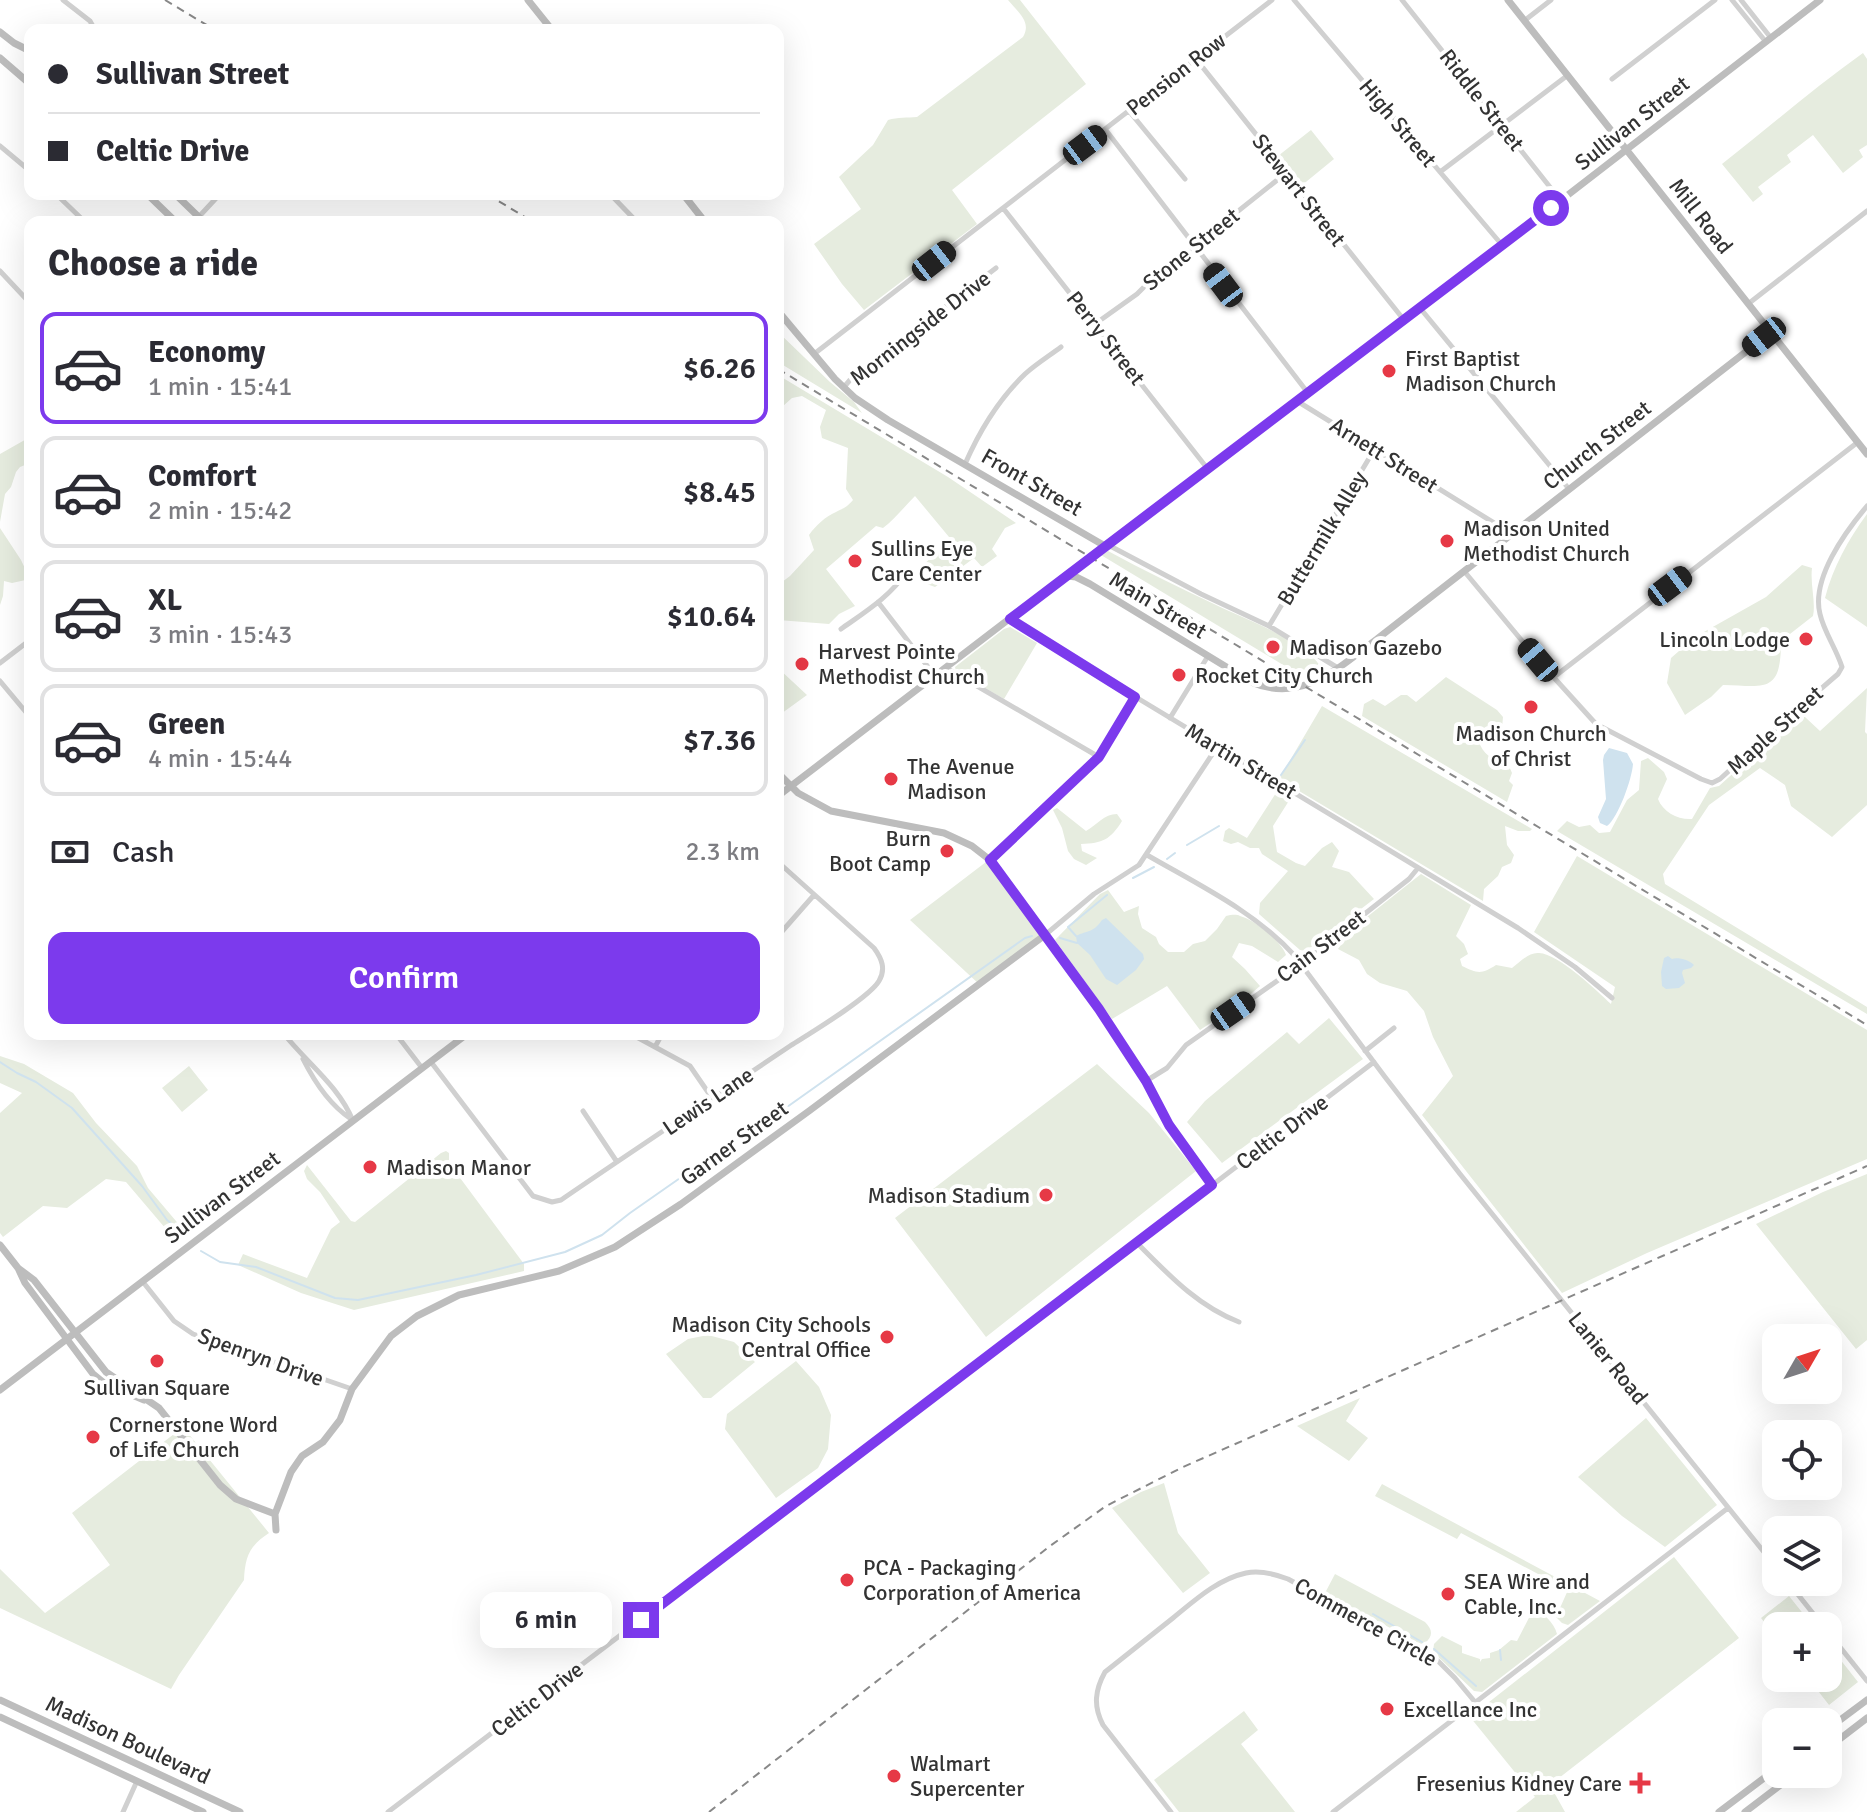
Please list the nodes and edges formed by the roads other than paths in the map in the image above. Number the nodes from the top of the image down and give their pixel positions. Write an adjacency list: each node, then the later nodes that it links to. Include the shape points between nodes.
1 (63, 0): 13 (street)
2 (528, 0): 14 (street)
3 (1272, 0): 19 (street, Pension Row)
4 (1294, 0): 29 (street, High Street)
5 (1402, 0): 24 (street, Riddle Street)
6 (1508, 0): 12 (street, Mill Road)
7 (1551, 0): 12 (street)
8 (1715, 0): 22 (street)
9 (1732, 0): 16 (street)
10 (1741, 0): 16 (street)
11 (1820, 0): 16 (street, Sullivan Street)
12 (1524, 21): 20 (street, Mill Road)
13 (92, 24)
14 (547, 24)
15 (0, 32): 17 (street)
16 (1768, 40): 27 (street, Sullivan Street)
17 (24, 48)
18 (0, 58): 21 (street)
19 (1196, 59): 23 (street, Pension Row); 30 (street, Stewart Street)
20 (1568, 75): 24 (street); 27 (street, Mill Road)
21 (24, 79)
22 (1612, 79)
23 (1129, 111): 25 (street, Pension Row); 31 (street)
24 (1501, 126): 29 (street); 38 (street, Riddle Street)
25 (1105, 129): 39 (street, Pension Row); 48 (street)
26 (0, 146): 28 (street)
27 (1626, 150): 38 (street, Sullivan Street); 52 (street, Mill Road)
28 (24, 166)
29 (1440, 172): 47 (street, High Street)
30 (1286, 173): 48 (street, Stone Street); 55 (street, Stewart Street)
31 (1185, 179)
32 (62, 200): 41 (street)
33 (153, 200): 42 (street)
34 (181, 200): 43 (street)
35 (215, 200): 44 (street)
36 (616, 200): 45 (street)
37 (688, 200): 46 (street)
38 (1561, 201): 47 (street, Sullivan Street)
39 (1003, 208): 56 (street, Perry Street); 59 (street, Pension Row)
40 (1867, 211): 52 (street)
41 (79, 216)
42 (170, 216)
43 (195, 216)
44 (202, 216)
45 (631, 216)
46 (700, 216)
47 (1502, 245): 53 (street, Sullivan Street)
48 (1194, 246): 56 (street, Stone Street); 61 (street)
49 (996, 268): 60 (street, Morningside Drive)
50 (0, 271): 51 (street)
51 (24, 297)
52 (1747, 304): 57 (street, Mill Road)
53 (1420, 308): 55 (street, Sullivan Street); 68 (street)
54 (784, 318): 59 (street, Front Street)
55 (1404, 320): 61 (street, Sullivan Street)
56 (1095, 324): 67 (street, Perry Street)
57 (1770, 333): 63 (street, Mill Road); 68 (street, Church Street)
58 (1061, 347): 66 (street, via 1016,384)
59 (814, 354): 60 (street, Front Street)
60 (844, 387): 66 (street, Front Street, via 888,420)
61 (1308, 393): 62 (street, Sullivan Street)
62 (1297, 401): 64 (street, Arnett Street); 67 (street, Sullivan Street)
63 (1858, 442): 65 (street, Mill Road); 87 (street)
64 (1374, 450): 70 (street, Arnett Street); 79 (street, Buttermilk Alley)
65 (1867, 454)
66 (965, 464): 71 (street, Front Street)
67 (1207, 469): 71 (street, Sullivan Street)
68 (1570, 490): 70 (street, Church Street)
69 (1867, 506): 87 (street, Maple Street, via 1830,562 1817,600 1842,667 1717,782 1701,779 1596,724)
70 (1512, 534): 74 (street, Church Street)
71 (1105, 546): 72 (street, Sullivan Street); 79 (street, Front Street)
72 (1084, 562): 75 (street, Sullivan Street); 76 (street, via 1083,574)
73 (907, 571): 77 (street)
74 (1464, 571): 85 (street, Church Street); 87 (street, Maple Street)
75 (1066, 576): 76 (street, Main Street); 78 (street, Sullivan Street)
76 (1090, 584): 82 (street, Main Street)
77 (878, 602): 80 (street); 86 (street)
78 (1010, 619): 84 (street, Sullivan Street); 89 (street, Martin Street)
79 (1269, 626): 85 (street, Front Street)
80 (841, 629)
81 (24, 645): 83 (street)
82 (1208, 656): 85 (street, Main Street, via 1251,682 1280,690 1304,686); 91 (street)
83 (0, 663)
84 (945, 668): 86 (street, Sullivan Street); 93 (street)
85 (1338, 668)
86 (935, 676): 95 (street, Sullivan Street)
87 (1554, 677)
88 (0, 681): 90 (street)
89 (1135, 697): 91 (street, Martin Street); 93 (street)
90 (24, 710)
91 (1170, 718): 92 (street, Martin Street)
92 (1217, 747): 97 (street, Garner Street); 100 (street, Martin Street)
93 (1099, 757): 98 (street)
94 (784, 779): 95 (street)
95 (791, 786): 96 (street, Sullivan Street); 98 (street, via 831,811 944,833)
96 (784, 791)
97 (1147, 855): 103 (street, Garner Street); 104 (street, Lanier Road, via 1256,920)
98 (990, 860): 103 (street)
99 (784, 868): 101 (street, Lewis Lane)
100 (1418, 868): 104 (street, Cain Street); 105 (street, Martin Street, via 1575,967)
101 (814, 895): 102 (street); 118 (street, Lewis Lane, via 874,948 882,960 881,979 861,998)
102 (784, 929)
103 (1045, 935): 117 (street); 128 (street, Garner Street, via 681,1204 615,1247 559,1271 459,1295 417,1316 391,1336)
104 (1301, 964): 113 (street, Lanier Road); 117 (street, Cain Street, via 1186,1045 1167,1068)
105 (1612, 998)
106 (1394, 1028): 113 (street)
107 (289, 1040): 120 (street, via 312,1076)
108 (401, 1040): 116 (street)
109 (459, 1040): 114 (street, Sullivan Street)
110 (642, 1040): 112 (street)
111 (659, 1040): 112 (street)
112 (655, 1047): 118 (street, via 690,1066)
113 (1365, 1051): 115 (street, Lanier Road)
114 (431, 1062): 116 (street, Sullivan Street); 121 (street, Lewis Lane, via 533,1196 561,1200)
115 (1374, 1062): 122 (street, Celtic Drive); 130 (street, Lanier Road)
116 (422, 1068): 120 (street, Sullivan Street)
117 (1146, 1081): 122 (street, via 1169,1125)
118 (712, 1098): 121 (street, Lewis Lane)
119 (583, 1111): 121 (street)
120 (353, 1121): 125 (street, Sullivan Street)
121 (617, 1162)
122 (1212, 1185): 123 (street, Celtic Drive)
123 (1136, 1242): 126 (street, via 1208,1308); 152 (street, Celtic Drive)
124 (0, 1245): 127 (street)
125 (143, 1282): 127 (street, Sullivan Street); 128 (street, Spenryn Drive, via 174,1321 193,1334)
126 (1239, 1322)
127 (71, 1336): 129 (street, Sullivan Street); 131 (street, via 87,1367 104,1383 159,1408 236,1499)
128 (352, 1389): 131 (street, Garner Street, via 340,1420 291,1472)
129 (0, 1390)
130 (1728, 1508): 133 (street, Lanier Road); 140 (street)
131 (275, 1514): 132 (street, Garner Street)
132 (276, 1530)
133 (1762, 1550)
134 (1799, 1596): 135 (street)
135 (1812, 1612)
136 (1842, 1650): 137 (street)
137 (1867, 1681)
138 (0, 1700): 148 (street, Madison Boulevard)
139 (1867, 1700): 143 (street)
140 (1475, 1702): 153 (street, Commerce Circle, via 1425,1653 1288,1579 1260,1571 1245,1573 1207,1590 1105,1672 1098,1686 1103,1725); 154 (street)
141 (0, 1717): 146 (street, Madison Boulevard)
142 (1867, 1718): 144 (street)
143 (1842, 1719)
144 (1842, 1737)
145 (1762, 1780): 155 (street)
146 (137, 1781): 149 (street); 150 (street, Madison Boulevard)
147 (1777, 1788): 156 (street)
148 (230, 1810): 151 (street, Madison Boulevard)
149 (123, 1812)
150 (203, 1812)
151 (240, 1812)
152 (388, 1812)
153 (1171, 1812)
154 (1333, 1812)
155 (1719, 1812)
156 (1745, 1812)

